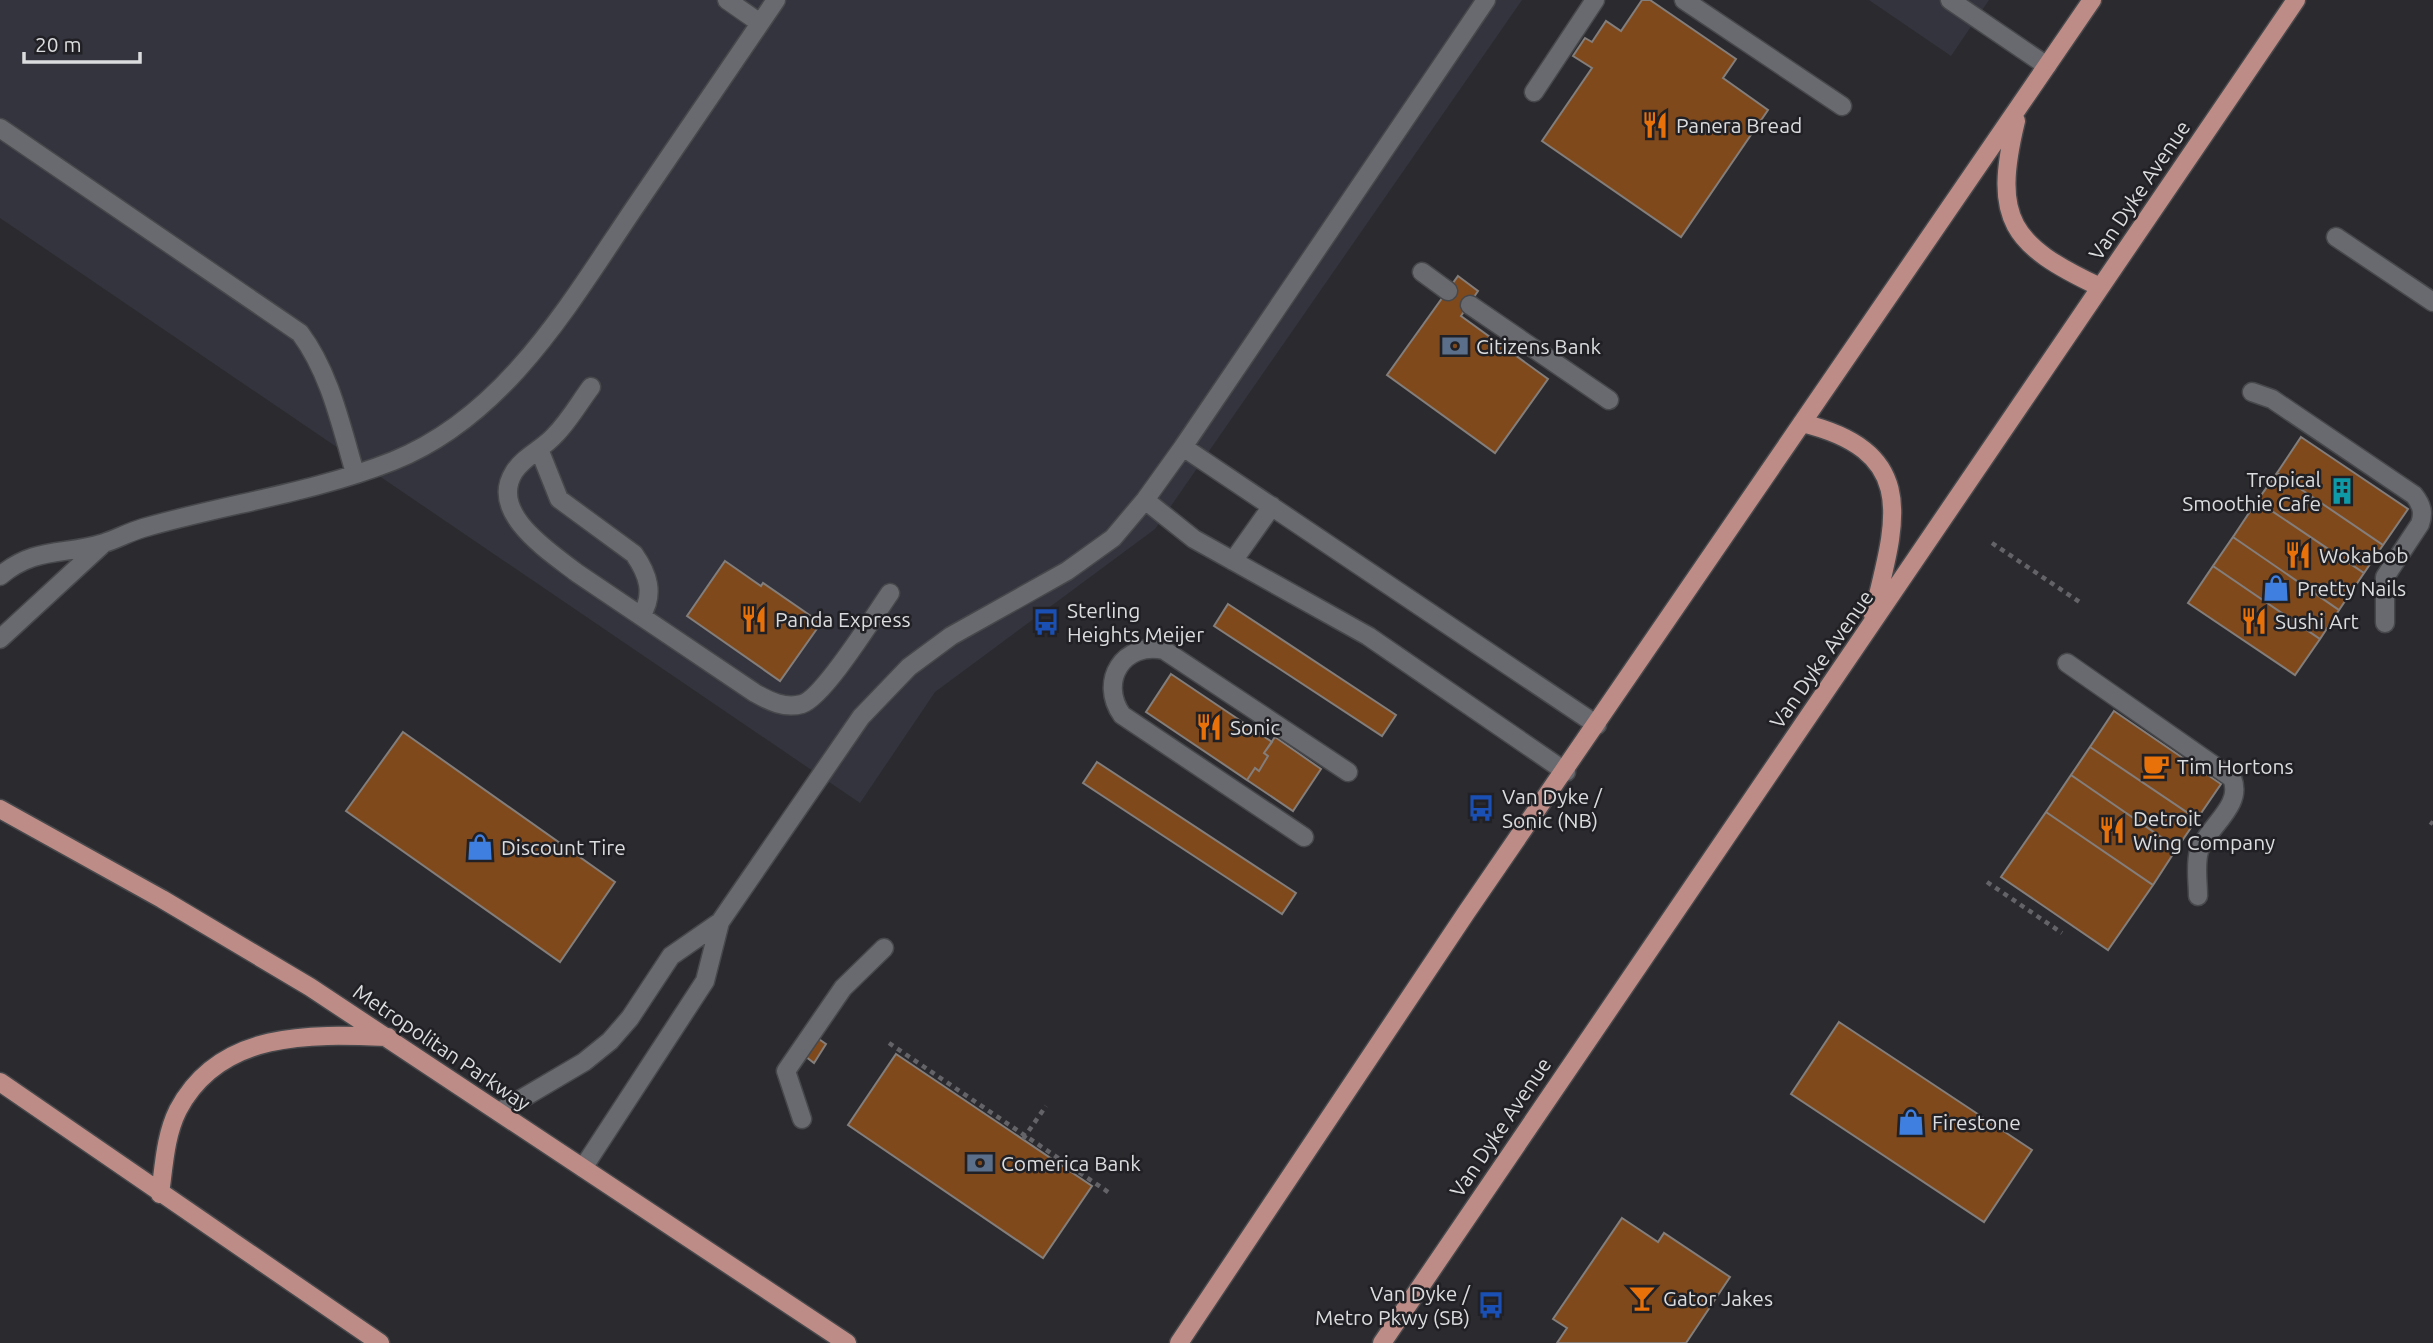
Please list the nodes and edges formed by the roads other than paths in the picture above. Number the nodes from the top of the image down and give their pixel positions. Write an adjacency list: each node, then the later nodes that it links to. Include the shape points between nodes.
1 (727, 0): 9 (lane)
2 (776, 0): 9 (lane)
3 (1486, 0): 25 (lane)
4 (1595, 0): 11 (lane)
5 (1684, 0): 12 (lane)
6 (1950, 0): 10 (lane)
7 (2092, 0): 10 (main road)
8 (2296, 0): 17 (main road, Van Dyke Avenue)
9 (760, 23): 27 (lane, via 536,349 456,427 411,453)
10 (2047, 66): 13 (main road)
11 (1534, 92)
12 (1842, 106)
13 (2018, 111): 17 (main road, via 2007,154 2005,193 2013,226 2029,246); 24 (main road)
14 (0, 128): 27 (lane, via 300,333 328,387)
15 (2336, 237): 19 (lane)
16 (1422, 272): 18 (lane)
17 (2100, 287): 36 (main road, Van Dyke Avenue)
18 (1448, 291)
19 (2433, 302)
20 (1470, 305): 23 (lane)
21 (591, 387): 26 (lane, via 565,424)
22 (2252, 392): 35 (lane, via 2272,399 2419,502 2420,524 2385,577)
23 (1609, 400)
24 (1802, 423): 36 (main road, via 1859,443 1875,458 1886,478 1892,504 1891,542); 39 (main road)
25 (1183, 447): 28 (lane); 29 (lane)
26 (539, 449): 34 (lane, via 559,499 634,554 642,566 649,592); 34 (lane, via 515,471 508,485 511,509 552,554)
27 (355, 473): 30 (lane, via 280,497 141,528)
28 (1145, 500): 31 (lane, via 1194,539); 45 (lane, via 1112,538 1068,572 951,636 884,691 841,743)
29 (1272, 506): 31 (lane); 39 (lane)
30 (103, 544): 32 (lane, via 34,554); 37 (lane)
31 (1233, 561): 41 (lane, via 1368,636)
32 (0, 576)
33 (890, 593): 34 (lane, via 823,687 806,703 788,706 755,693)
34 (641, 615)
35 (2385, 623)
36 (1869, 629): 56 (main road, Van Dyke Avenue)
37 (0, 639)
38 (2067, 663): 44 (lane, via 2232,778 2233,800 2198,853)
39 (1597, 725): 41 (main road)
40 (1348, 772): 43 (lane, via 1164,650 1149,646 1131,654 1117,669 1111,685 1113,702 1122,715)
41 (1566, 772): 55 (main road)
42 (0, 808): 47 (main road, Metropolitan Parkway, via 228,937)
43 (1304, 837)
44 (2198, 896)
45 (720, 922): 49 (lane, via 671,956 610,1041 584,1062); 51 (lane, via 705,981)
46 (884, 948): 50 (lane, via 843,988 786,1071)
47 (388, 1037): 49 (main road, Metropolitan Parkway); 52 (main road, via 316,1034 265,1043 224,1059 195,1082 177,1112 167,1142)
48 (0, 1082): 52 (main road)
49 (499, 1112): 51 (main road, Metropolitan Parkway)
50 (802, 1119)
51 (583, 1168): 54 (main road, Metropolitan Parkway)
52 (160, 1194): 53 (main road)
53 (380, 1343)
54 (847, 1343)
55 (1179, 1343)
56 (1382, 1343)

